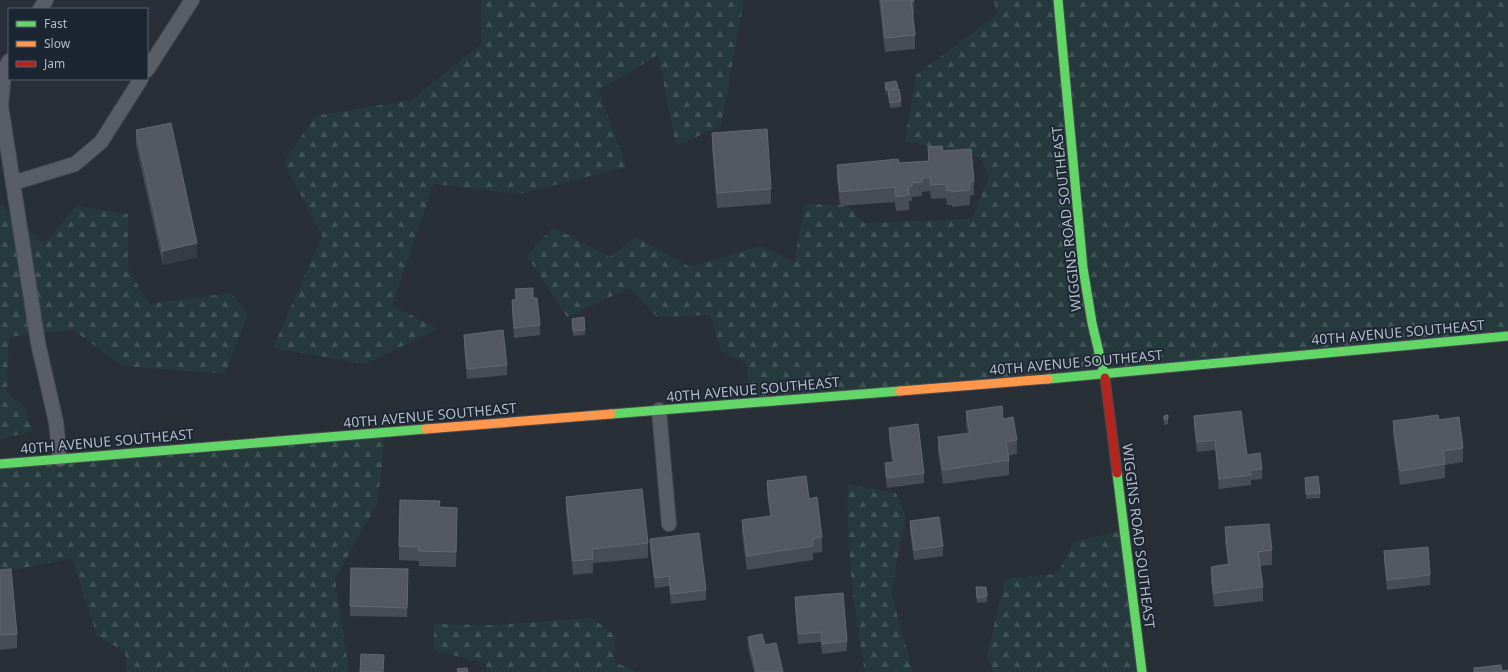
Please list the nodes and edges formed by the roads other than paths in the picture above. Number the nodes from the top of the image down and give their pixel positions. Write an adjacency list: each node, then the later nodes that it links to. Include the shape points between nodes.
1 (192, 0): 4 (lane)
2 (1058, 0): 8 (street, WIGGINS ROAD SOUTHEAST, via 1083,268)
3 (8, 63): 6 (lane, via 4,71 1,106)
4 (148, 68)
5 (140, 80): 6 (lane, via 101,142 75,164)
6 (13, 183): 10 (lane, via 38,343 56,422)
7 (1508, 336): 8 (street, 40TH AVENUE SOUTHEAST)
8 (1104, 374): 9 (street, 40TH AVENUE SOUTHEAST); 13 (street, WIGGINS ROAD SOUTHEAST)
9 (659, 410): 10 (street, 40TH AVENUE SOUTHEAST); 12 (lane)
10 (60, 459): 11 (street, 40TH AVENUE SOUTHEAST)
11 (0, 464)
12 (669, 524)
13 (1142, 672)

